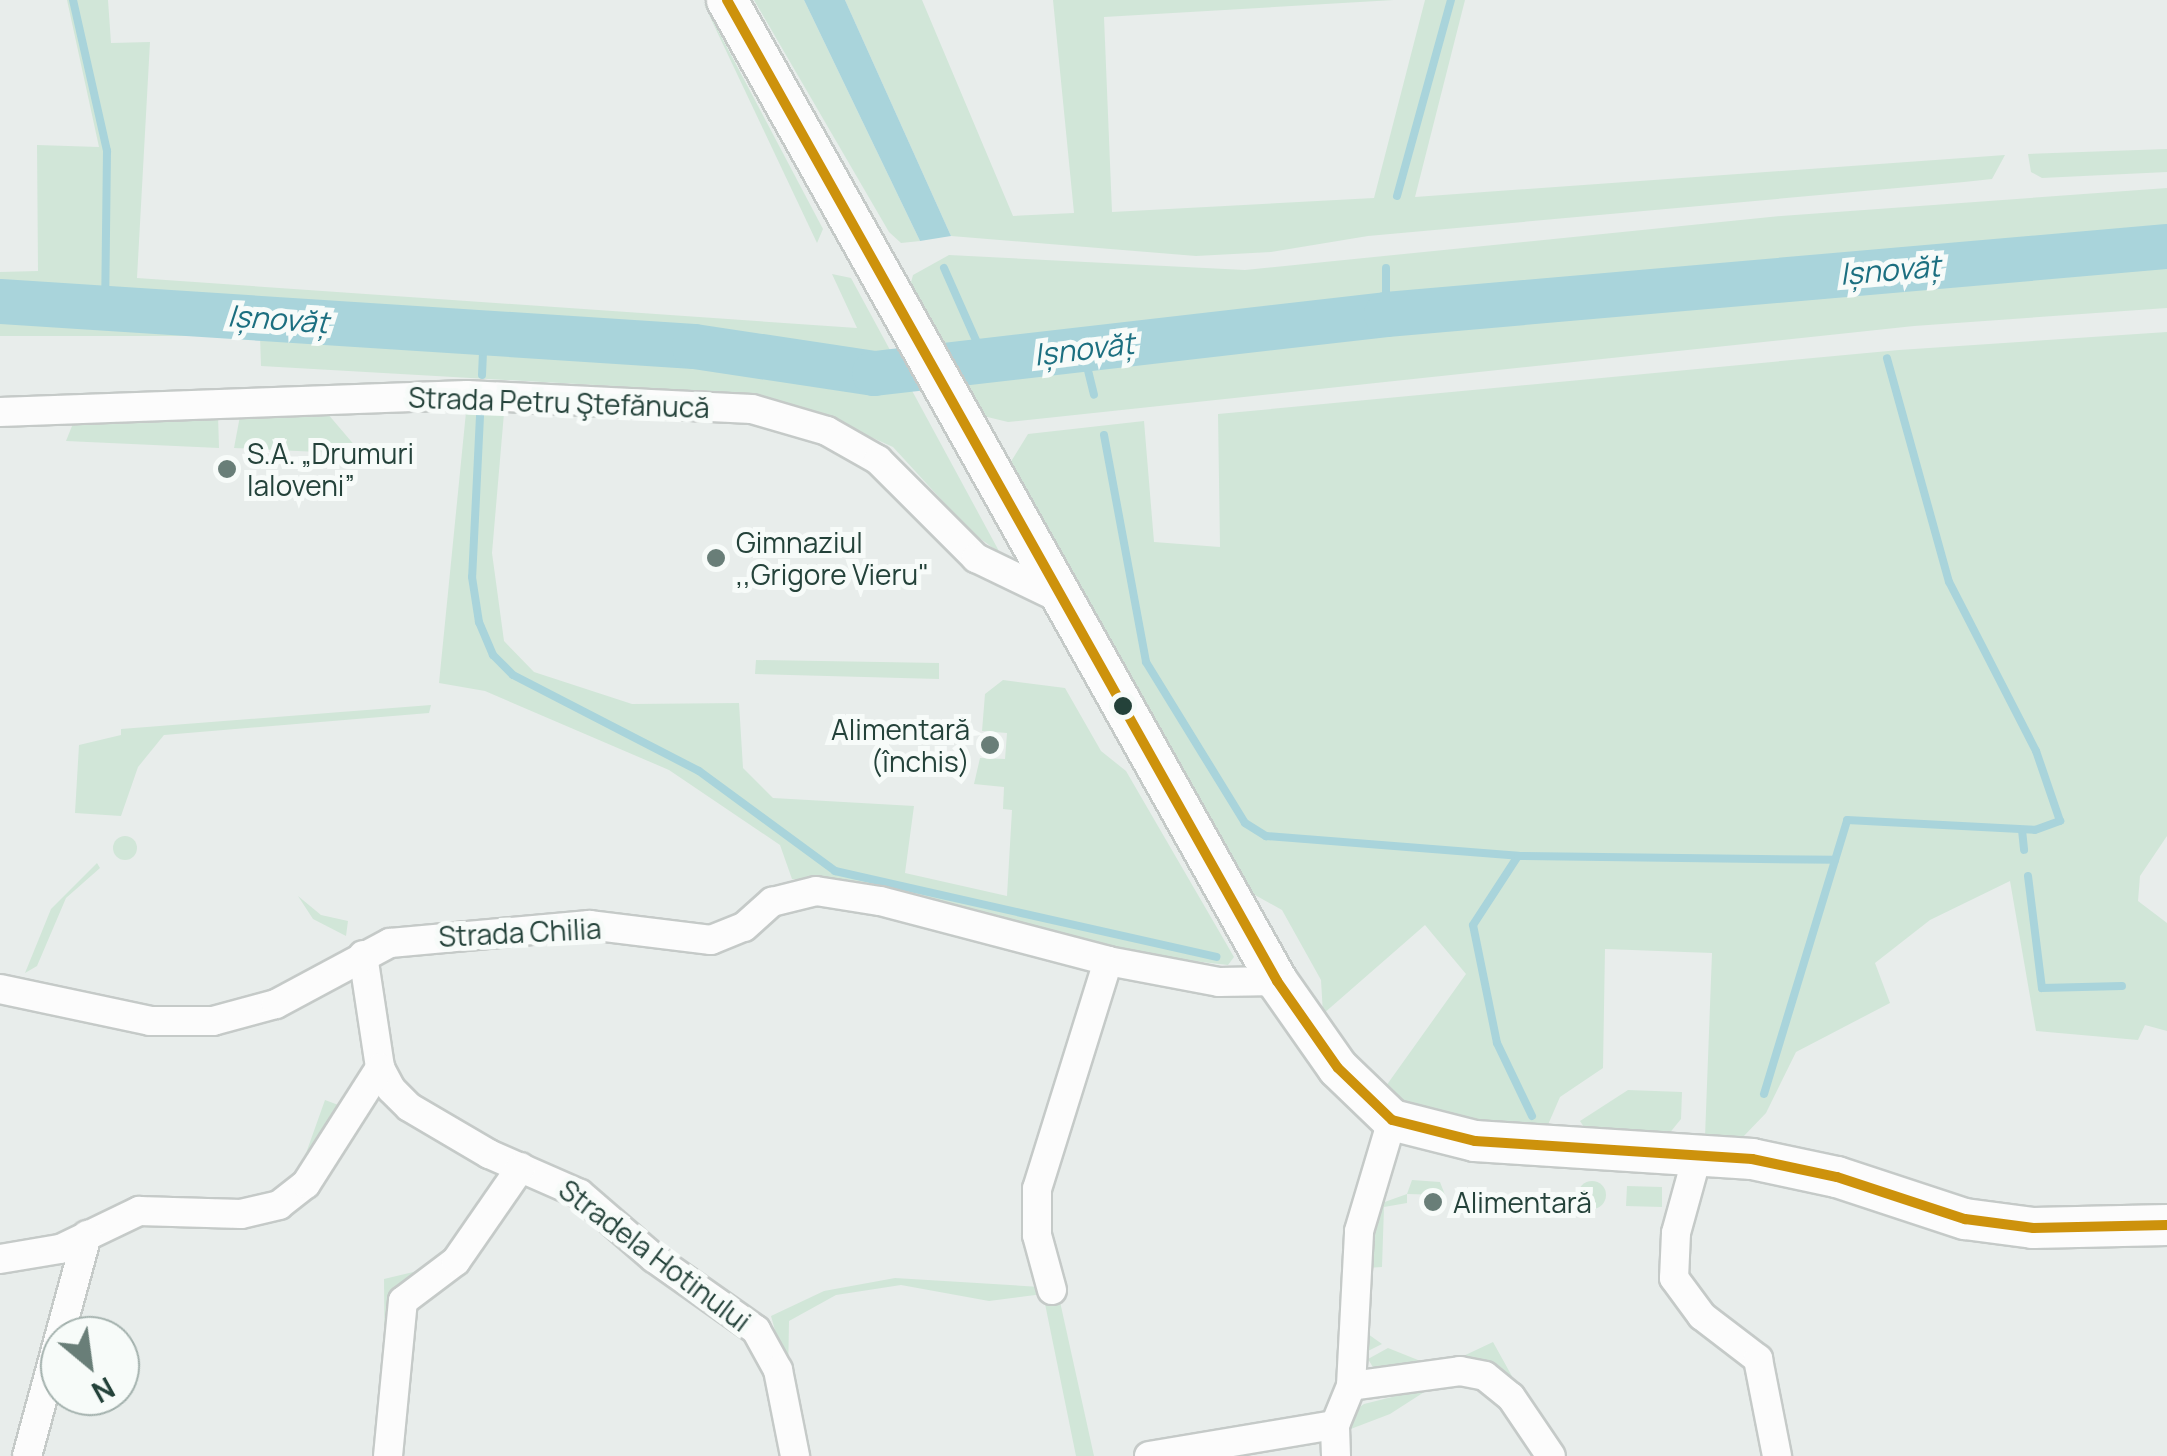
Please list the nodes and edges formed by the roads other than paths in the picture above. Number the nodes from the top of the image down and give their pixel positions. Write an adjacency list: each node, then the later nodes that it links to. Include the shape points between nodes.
1 (727, 0): 3 (main road)
2 (0, 412): 3 (street, Strada Petru Ştefănucă, via 467,395 752,409 827,431 878,460 976,558)
3 (1057, 597): 6 (main road)
4 (362, 955): 5 (street, Strada Chilia, via 424,936 571,926 711,940 744,927 772,902 816,891); 7 (street, Strada Chilia, via 276,1004 213,1021 150,1021); 8 (street)
5 (1108, 961): 6 (street, Strada Chilia, via 1219,982); 15 (street, via 1037,1189 1037,1235)
6 (1277, 981): 9 (main road, via 1338,1068)
7 (0, 988)
8 (380, 1068): 11 (street, Stradela Hotinului, via 409,1107); 13 (street, via 306,1184 279,1204 242,1214 139,1211)
9 (1392, 1120): 10 (main road, via 1475,1140); 16 (street, via 1354,1262)
10 (1698, 1153): 12 (main road, via 1837,1178 1966,1220 2032,1228); 24 (street, via 1676,1233 1674,1278 1702,1316 1758,1359)
11 (521, 1167): 19 (street, via 456,1261 403,1301); 20 (street, Stradela Hotinului, via 580,1194 654,1258 756,1330 778,1370)
12 (2167, 1225)
13 (87, 1235): 14 (street, via 41,1255); 18 (street)
14 (0, 1259)
15 (1052, 1290)
16 (1350, 1386): 17 (street); 23 (street, via 1460,1371 1485,1376 1511,1397)
17 (1335, 1425): 21 (street); 22 (street)
18 (27, 1456)
19 (388, 1456)
20 (794, 1456)
21 (1148, 1456)
22 (1336, 1456)
23 (1551, 1456)
24 (1777, 1456)

